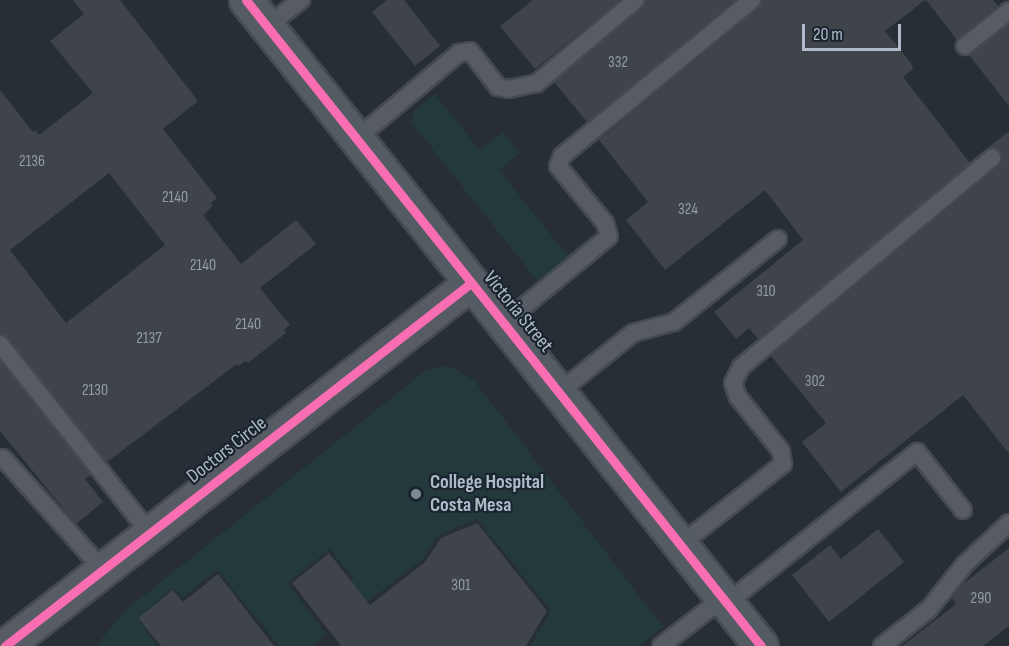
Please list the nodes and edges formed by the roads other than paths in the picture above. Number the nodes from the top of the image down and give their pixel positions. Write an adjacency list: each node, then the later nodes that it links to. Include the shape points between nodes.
1 (246, 0): 6 (main road, Victoria Street)
2 (301, 0): 6 (lane)
3 (636, 0): 8 (lane, via 537,83 509,89 498,87 470,51 459,53)
4 (752, 0): 12 (lane, via 562,156 558,166 605,223 609,236)
5 (1009, 11): 7 (lane)
6 (267, 26): 8 (main road, Victoria Street)
7 (965, 46)
8 (356, 139): 11 (main road, Victoria Street)
9 (992, 158): 19 (lane, via 741,367 733,382 738,397 781,452 783,464)
10 (778, 239): 14 (lane, via 674,322 633,333)
11 (471, 283): 12 (main road, Victoria Street); 18 (street, Doctors Circle)
12 (504, 323): 14 (main road, Victoria Street)
13 (0, 344): 18 (lane)
14 (559, 392): 19 (main road, Victoria Street)
15 (3, 458): 20 (lane)
16 (963, 510): 21 (lane, via 917,452)
17 (1009, 523): 25 (lane, via 965,564 929,609)
18 (150, 533): 20 (street, Doctors Circle)
19 (680, 545): 21 (main road, Victoria Street)
20 (103, 570): 22 (street, Doctors Circle)
21 (725, 600): 23 (lane); 24 (main road, Victoria Street)
22 (5, 646)
23 (661, 646)
24 (761, 646)
25 (882, 646)

